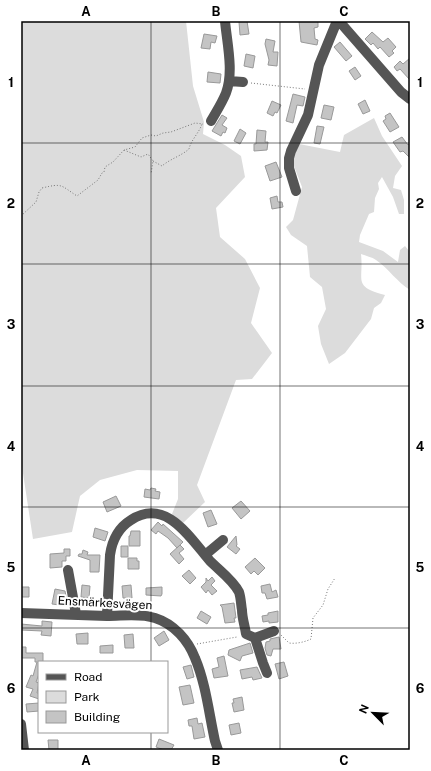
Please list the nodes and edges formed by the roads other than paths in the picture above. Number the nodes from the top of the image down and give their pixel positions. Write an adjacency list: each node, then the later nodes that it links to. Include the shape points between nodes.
1 (225, 21): 3 (street)
2 (338, 21): 5 (street); 7 (street, via 319,65 308,115 289,158 289,168)
3 (229, 81): 4 (street); 6 (street, via 226,93)
4 (243, 82)
5 (410, 99)
6 (206, 122)
7 (296, 191)
8 (223, 540): 9 (street)
9 (205, 555): 13 (street, via 181,528 164,516 147,512 132,519 117,534 112,546); 15 (street, via 238,592)
10 (68, 570): 12 (street)
11 (21, 613): 12 (street, Ensmärkesvägen)
12 (76, 614): 13 (street, Ensmärkesvägen)
13 (107, 616): 19 (street, Ensmärkesvägen, via 138,615 155,618 175,629 189,645 201,675)
14 (274, 631): 15 (street)
15 (251, 636): 16 (street)
16 (267, 673)
17 (21, 724): 18 (street)
18 (24, 750)
19 (218, 750)

